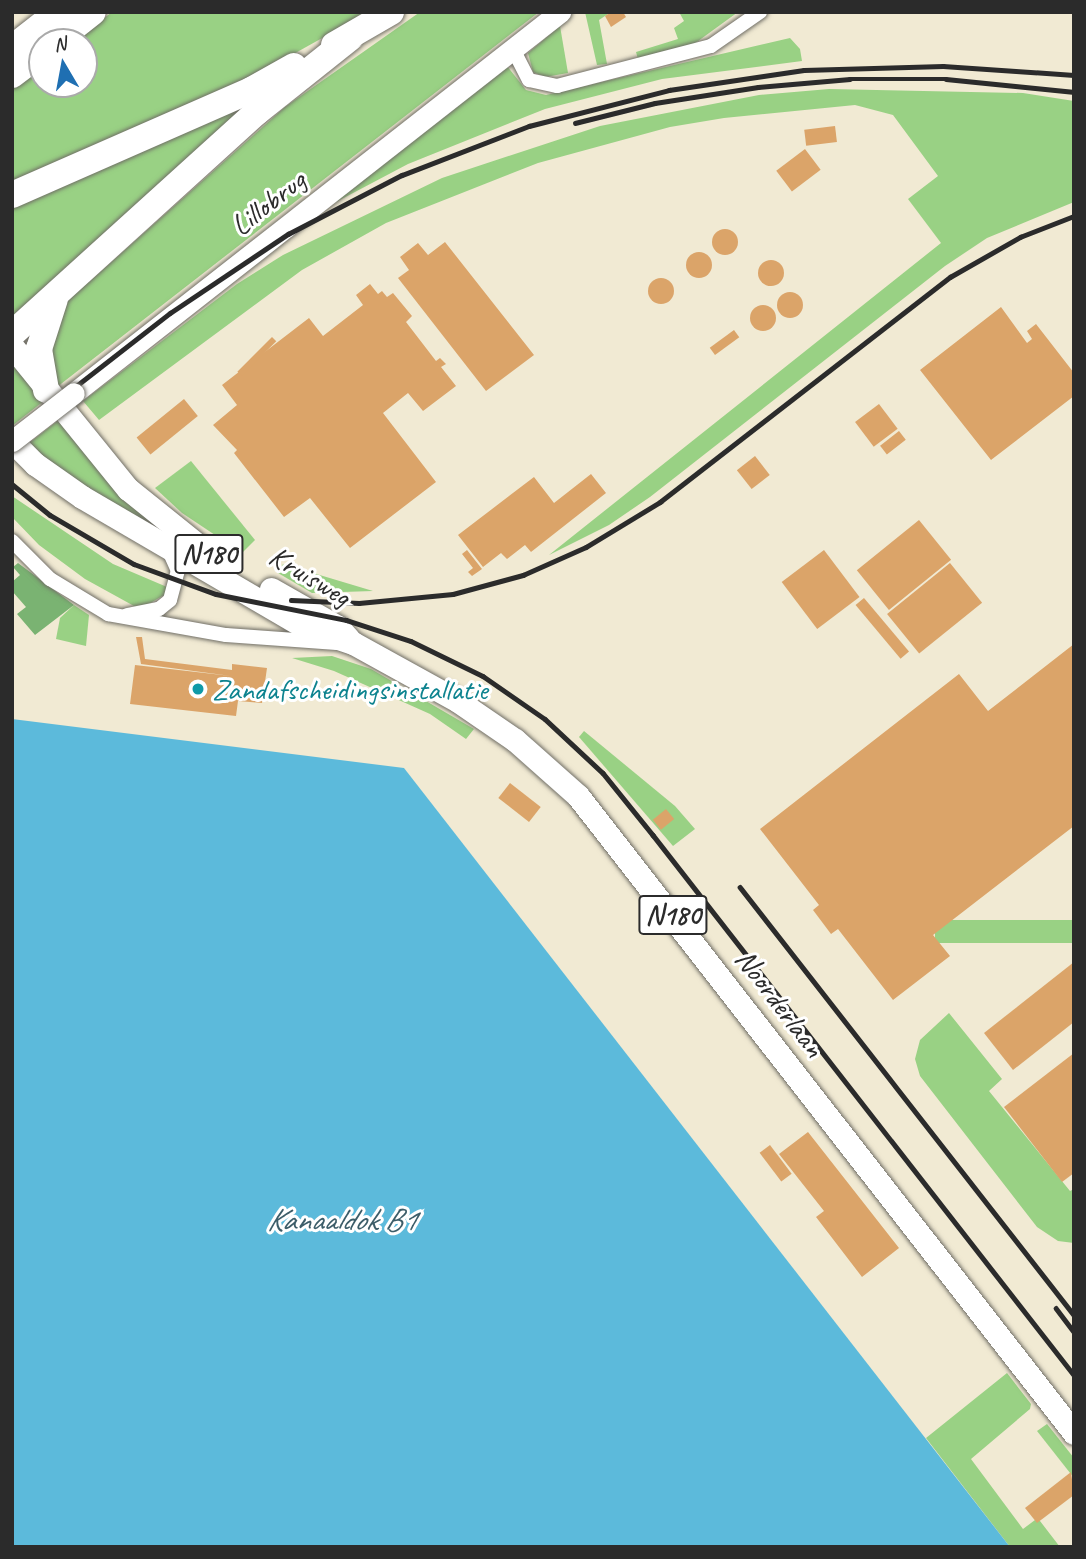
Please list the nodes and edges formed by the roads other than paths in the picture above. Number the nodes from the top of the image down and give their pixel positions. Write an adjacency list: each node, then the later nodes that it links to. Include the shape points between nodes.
1 (58, 12): 8 (highway)
2 (93, 12): 6 (highway)
3 (391, 12): 7 (highway)
4 (560, 12): 9 (street, Lillobrug)
5 (760, 12): 9 (street, via 711,46 557,86 529,80)
6 (73, 28)
7 (350, 38): 12 (highway, via 251,90); 13 (highway, via 257,112)
8 (12, 48)
9 (513, 49): 17 (street, Lillobrug, bridge)
10 (28, 63): 11 (highway)
11 (12, 75)
12 (12, 195)
13 (60, 291): 14 (highway); 16 (highway, via 39,349)
14 (12, 334)
15 (12, 346): 16 (main road, Kruisweg / N180)
16 (46, 390): 21 (main road, Kruisweg / N180, via 152,512 209,554 338,627)
17 (12, 441): 19 (main road, Kruisweg / N180, via 60,482)
18 (12, 541): 20 (street, via 50,579)
19 (162, 542): 20 (street, via 178,571 170,600 145,613); 21 (main road, Kruisweg / N180, via 311,630)
20 (108, 614): 21 (street, via 239,636)
21 (352, 643): 22 (main road, Noorderlaan / N180, via 497,726 578,796)
22 (1074, 1433)

